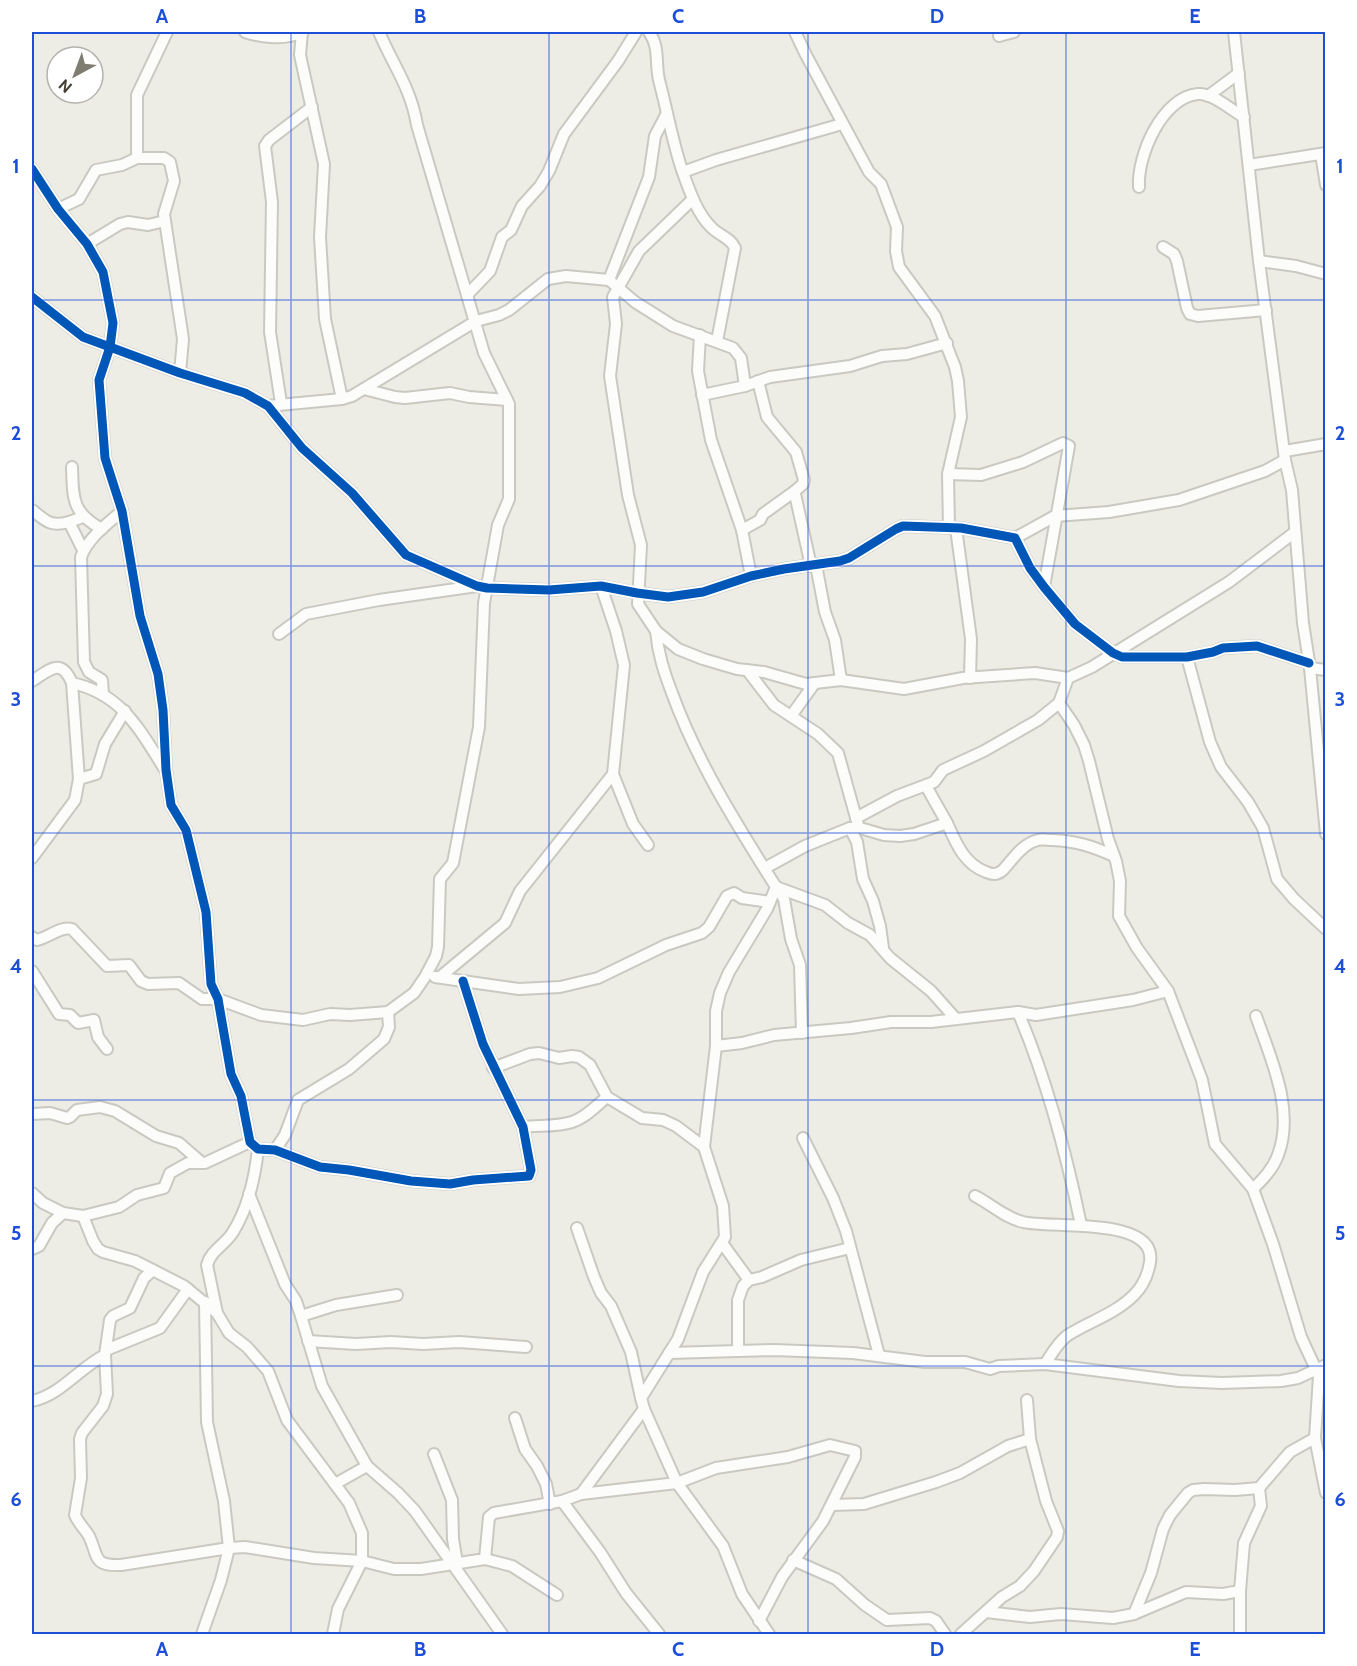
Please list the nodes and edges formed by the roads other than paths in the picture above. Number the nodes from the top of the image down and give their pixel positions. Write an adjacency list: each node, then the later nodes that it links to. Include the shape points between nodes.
1 (167, 32): 18 (street, via 137,95)
2 (245, 32): 3 (street, via 285,37)
3 (302, 32): 13 (street, via 300,55)
4 (379, 32): 33 (street, via 414,106)
5 (636, 32): 33 (street, via 564,134 540,186 522,206 511,230 502,237 490,271)
6 (649, 32): 14 (street, via 654,39)
7 (795, 32): 16 (street)
8 (1014, 32): 10 (street)
9 (1234, 32): 11 (street)
10 (999, 36)
11 (1239, 73): 12 (street); 15 (street)
12 (1208, 96): 15 (street); 23 (street, via 1188,97 1167,110 1142,160)
13 (312, 107): 46 (street, via 324,164 320,237 325,319); 48 (street, via 265,146 272,212 270,332)
14 (667, 113): 21 (street); 31 (street, via 655,136 649,177)
15 (1244, 117): 19 (street)
16 (842, 124): 21 (street); 39 (street, via 869,172 881,184 897,227 899,267 932,310)
17 (1323, 153): 19 (street); 22 (street)
18 (137, 158): 25 (street, via 96,170 79,199); 26 (street, via 164,158 170,162 174,181)
19 (1249, 165): 29 (street)
20 (32, 169): 25 (street)
21 (683, 172): 24 (street)
22 (1326, 185)
23 (1139, 187)
24 (693, 199): 32 (street, via 639,251); 38 (street, via 711,228 735,248)
25 (58, 209): 27 (street)
26 (165, 221): 27 (street, via 120,224); 41 (street, via 183,339)
27 (87, 244): 40 (street, via 103,272 113,323)
28 (1163, 247): 35 (street, via 1177,261 1190,315)
29 (1259, 261): 30 (street); 35 (street)
30 (1326, 274)
31 (609, 280): 32 (street); 36 (street, via 553,277 509,310)
32 (619, 288): 37 (street, via 673,326); 71 (street, via 614,297 616,324 610,388 628,495 641,545)
33 (468, 294): 36 (street)
34 (32, 297): 40 (street, via 71,330)
35 (1266, 310): 51 (street)
36 (476, 321): 44 (street); 47 (street, via 484,353)
37 (700, 335): 38 (street); 45 (street)
38 (717, 341): 43 (street, via 739,354)
39 (947, 343): 42 (street, via 850,366); 53 (street, via 958,381 961,417)
40 (110, 347): 41 (street); 56 (street, via 99,383 105,458)
41 (180, 373): 49 (street, via 246,393)
42 (758, 381): 43 (street); 54 (street, via 767,417 796,452 804,480)
43 (745, 386): 45 (street)
44 (364, 389): 46 (street); 47 (street, via 405,398 450,393)
45 (702, 395): 62 (street, via 711,440)
46 (342, 399): 48 (street)
47 (507, 400): 69 (street, via 509,499)
48 (281, 403): 49 (street)
49 (268, 406): 69 (street, via 302,448 352,493 406,555)
50 (1326, 444): 51 (street)
51 (1285, 456): 57 (street, via 1265,471 1179,500); 63 (street)
52 (72, 467): 58 (street, via 76,501)
53 (948, 474): 57 (street, via 981,475 1066,443 1069,450); 60 (street)
54 (795, 491): 62 (street); 66 (street)
55 (32, 510): 59 (street, via 51,524)
56 (122, 511): 61 (street); 89 (street, via 140,616 163,702)
57 (1055, 516): 64 (street); 70 (street)
58 (83, 517): 59 (street); 61 (street)
59 (69, 522): 65 (street)
60 (953, 527): 64 (street); 66 (street, via 900,527 849,558); 79 (street, via 971,639)
61 (102, 529): 65 (street)
62 (742, 530): 67 (street)
63 (1294, 531): 74 (street, via 1229,582); 76 (street)
64 (1015, 538): 70 (street)
65 (84, 550): 85 (street, via 84,663 89,672 102,680)
66 (813, 565): 67 (street); 81 (street, via 835,640)
67 (751, 576): 71 (street, via 697,593 668,597)
68 (601, 586): 69 (street, via 549,590); 71 (street); 90 (street, via 624,665)
69 (482, 587): 73 (street, via 306,614); 107 (street, via 479,727 453,863 440,879 438,947)
70 (1044, 587): 74 (street, via 1075,624)
71 (637, 593): 72 (street, via 639,607)
72 (656, 632): 77 (street, via 690,654); 99 (street, via 658,654 685,728)
73 (279, 634)
74 (1113, 653): 75 (street, via 1122,657); 80 (street)
75 (1187, 657): 76 (street, via 1223,648 1257,646); 102 (street, via 1210,742 1221,767 1263,828 1277,879)
76 (1309, 666): 78 (street); 95 (street)
77 (747, 670): 84 (street); 88 (street, via 774,705)
78 (1326, 670)
79 (970, 678): 80 (street, via 1035,673); 81 (street, via 904,689)
80 (1068, 678): 86 (street)
81 (841, 680): 84 (street)
82 (32, 681): 83 (street, via 59,667 68,673)
83 (72, 683): 85 (street); 91 (street)
84 (814, 684): 88 (street)
85 (103, 695): 87 (street)
86 (1059, 703): 92 (street, via 1038,720 943,770); 97 (street, via 1084,745)
87 (124, 711): 89 (street); 91 (street, via 105,744 96,774)
88 (791, 716): 94 (street, via 838,753)
89 (166, 770): 110 (street, via 171,805 186,831 206,912 211,984)
90 (613, 774): 96 (street, via 633,824); 106 (street, via 520,891 505,923)
91 (79, 779): 98 (street, via 75,800)
92 (926, 786): 93 (street); 94 (street, via 897,796)
93 (947, 823): 94 (street, via 900,836); 97 (street, via 968,860 977,869 991,874 1002,871 1017,853 1038,840 1087,844)
94 (855, 825): 99 (street); 104 (street, via 863,879 873,901)
95 (1326, 834)
96 (648, 845)
97 (1114, 856): 109 (street, via 1120,881 1119,915)
98 (32, 858)
99 (765, 868): 100 (street)
100 (777, 886): 101 (street); 104 (street, via 825,905); 115 (street, via 784,899 800,965)
101 (770, 902): 108 (street, via 730,893 710,927 702,933 666,945 597,978 560,987 519,989); 116 (street, via 720,993)
102 (1326, 929)
103 (32, 937): 110 (street, via 37,940 61,929 72,929 109,968 129,965 148,984 179,982 202,999)
104 (883, 948): 114 (street)
105 (32, 971): 117 (street, via 58,1014 70,1015 77,1023 94,1020 98,1037)
106 (440, 977): 107 (street); 108 (street)
107 (426, 978): 111 (street)
108 (463, 981): 118 (street)
109 (1168, 992): 112 (street, via 1036,1015); 127 (street, via 1202,1080 1215,1144)
110 (218, 999): 111 (street, via 261,1015 303,1020 330,1014); 123 (street, via 231,1074)
111 (388, 1012): 125 (street, via 389,1027 384,1039 349,1069 298,1101 284,1138)
112 (1018, 1012): 114 (street); 133 (street, via 1052,1107)
113 (1256, 1016): 127 (street, via 1283,1104 1283,1136 1278,1157)
114 (956, 1019): 115 (street)
115 (802, 1033): 116 (street)
116 (716, 1046): 124 (street)
117 (107, 1049)
118 (494, 1068): 119 (street, via 530,1054 579,1057 590,1065); 121 (street)
119 (607, 1097): 121 (street, via 572,1122); 124 (street, via 642,1118 676,1126)
120 (32, 1114): 126 (street, via 68,1118 77,1110 106,1108 156,1136 180,1143)
121 (523, 1126): 125 (street, via 531,1170 524,1178 450,1184 411,1181 320,1167)
122 (803, 1137): 136 (street, via 833,1198)
123 (254, 1146): 125 (street); 126 (street); 129 (street, via 256,1167)
124 (704, 1147): 135 (street, via 723,1206)
125 (275, 1150)
126 (202, 1163): 132 (street, via 188,1163 170,1173 165,1188 137,1196 119,1207)
127 (1253, 1189): 152 (street, via 1301,1337)
128 (32, 1192): 131 (street)
129 (249, 1194): 143 (street, via 232,1234 208,1259); 144 (street)
130 (975, 1196): 133 (street, via 1021,1222)
131 (63, 1213): 132 (street); 137 (street, via 52,1223 39,1246)
132 (83, 1216): 138 (street, via 98,1249)
133 (1081, 1225): 151 (street, via 1130,1233 1144,1241 1151,1254 1147,1277 1132,1297 1111,1313 1066,1336)
134 (577, 1228): 155 (street, via 594,1277 631,1352)
135 (722, 1243): 139 (street); 149 (street, via 704,1272 687,1320)
136 (850, 1248): 139 (street, via 801,1260); 150 (street)
137 (32, 1249)
138 (153, 1270): 140 (street); 148 (street, via 144,1278 130,1308 111,1317)
139 (749, 1280): 147 (street, via 742,1286 738,1300)
140 (188, 1289): 142 (street); 148 (street, via 160,1328)
141 (397, 1295): 144 (street, via 336,1305)
142 (205, 1302): 143 (street); 169 (street, via 207,1422)
143 (217, 1312): 162 (street, via 230,1333 268,1371 287,1420)
144 (301, 1316): 145 (street)
145 (308, 1341): 146 (street, via 459,1342); 160 (street, via 322,1386)
146 (526, 1347)
147 (738, 1351): 149 (street); 150 (street)
148 (106, 1352): 154 (street, via 49,1397); 169 (street, via 107,1394 80,1439 81,1478 75,1511 96,1558 101,1563 121,1565)
149 (669, 1353): 155 (street)
150 (879, 1355): 151 (street, via 925,1362 965,1362 990,1369)
151 (1045, 1364): 152 (street, via 1222,1383 1281,1382)
152 (1322, 1373): 157 (street)
153 (1027, 1400): 158 (street)
154 (32, 1401)
155 (642, 1403): 161 (street); 165 (street)
156 (515, 1418): 167 (street, via 525,1449 546,1484)
157 (1315, 1438): 163 (street, via 1290,1452); 164 (street)
158 (1030, 1439): 168 (street, via 936,1482 864,1504); 176 (street, via 1057,1538 1020,1586)
159 (434, 1454): 173 (street, via 452,1500)
160 (367, 1467): 162 (street); 173 (street, via 415,1511)
161 (677, 1483): 165 (street); 168 (street, via 716,1468 830,1446 855,1451); 178 (street, via 723,1546 742,1594)
162 (335, 1484): 172 (street, via 349,1503 362,1533)
163 (1259, 1488): 174 (street, via 1261,1506 1244,1543); 177 (street, via 1188,1493 1163,1529)
164 (1326, 1493)
165 (581, 1494): 166 (street)
166 (562, 1502): 167 (street); 182 (street)
167 (550, 1504): 170 (street, via 491,1515)
168 (832, 1505): 171 (street)
169 (230, 1548): 172 (street); 179 (street)
170 (485, 1559): 173 (street); 175 (street, via 512,1566)
171 (793, 1560): 178 (street); 184 (street, via 836,1579 887,1620 930,1618)
172 (362, 1561): 173 (street, via 394,1569); 180 (street, via 338,1609)
173 (455, 1563): 181 (street)
174 (1240, 1591): 177 (street, via 1186,1592); 186 (street)
175 (556, 1595)
176 (986, 1612): 177 (street, via 1030,1617 1061,1614 1113,1618); 185 (street)
177 (1134, 1614)
178 (759, 1621): 183 (street)
179 (202, 1635)
180 (333, 1635)
181 (502, 1635)
182 (659, 1635)
183 (769, 1635)
184 (945, 1635)
185 (961, 1635)
186 (1240, 1635)

